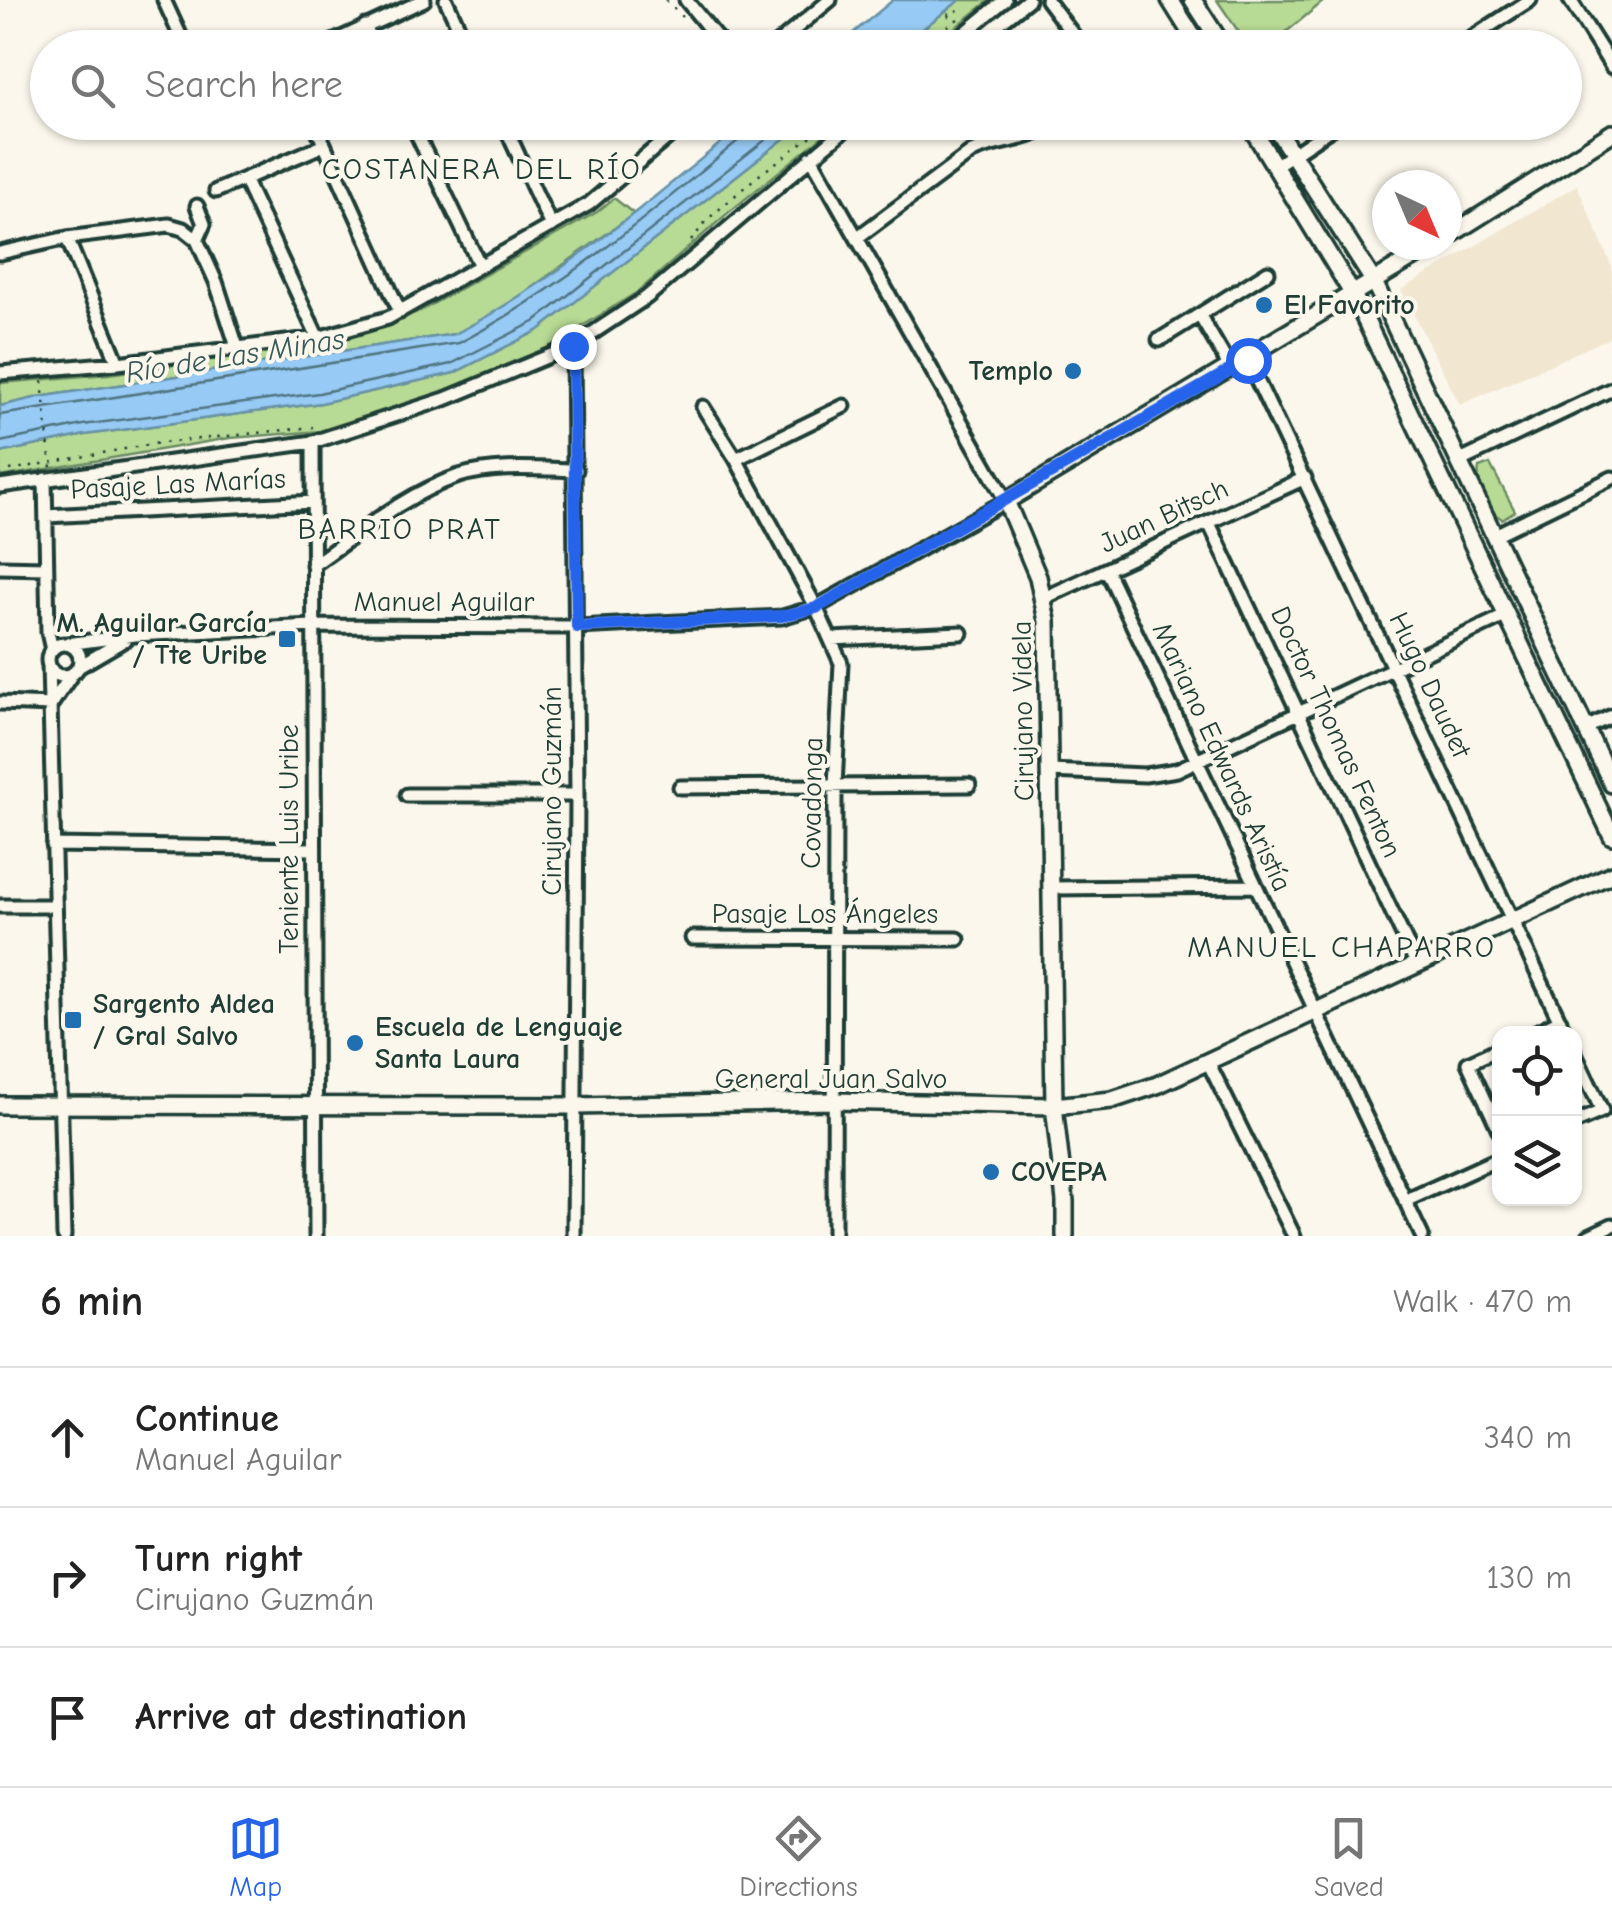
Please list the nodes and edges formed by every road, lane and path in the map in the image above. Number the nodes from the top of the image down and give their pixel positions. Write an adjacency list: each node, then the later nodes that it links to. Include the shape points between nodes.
1 (164, 0): 17 (street)
2 (424, 0): 16 (street)
3 (446, 0): 20 (street)
4 (666, 0): 15 (path)
5 (686, 0): 21 (street)
6 (830, 0): 22 (street)
7 (1005, 0): 24 (street)
8 (1028, 0): 25 (street)
9 (1047, 0): 26 (street)
10 (1170, 0): 27 (street)
11 (1193, 0): 28 (street)
12 (1530, 0): 29 (street)
13 (1570, 0): 30 (street)
14 (954, 21): 23 (path)
15 (687, 24)
16 (365, 26): 18 (street); 19 (street)
17 (178, 30)
18 (357, 30)
19 (367, 30)
20 (460, 30)
21 (710, 30)
22 (794, 30)
23 (944, 30)
24 (969, 30)
25 (995, 30)
26 (1070, 30)
27 (1189, 30)
28 (1212, 30)
29 (1484, 30)
30 (1612, 67)
31 (1612, 134): 50 (street)
32 (322, 140): 42 (street)
33 (420, 140): 57 (street)
34 (511, 140): 49 (street)
35 (665, 140): 49 (street, via 614,185)
36 (806, 140): 54 (path, via 707,220)
37 (832, 140): 44 (street)
38 (1005, 140): 52 (street, via 972,152)
39 (1259, 140): 45 (street)
40 (1284, 140): 43 (street)
41 (1314, 140): 43 (street)
42 (324, 145): 46 (street); 61 (street)
43 (1293, 154): 45 (street); 59 (street)
44 (811, 158): 52 (street, Cirujano Videla); 65 (street, via 647,297)
45 (1275, 166): 60 (street)
46 (244, 179): 47 (street); 63 (street)
47 (216, 192)
48 (198, 206): 53 (street, via 204,224)
49 (551, 226): 57 (street)
50 (1462, 228)
51 (67, 238): 53 (street, via 169,225); 55 (street); 68 (street)
52 (858, 238): 86 (street, Cirujano Videla)
53 (197, 240): 66 (street)
54 (685, 247)
55 (0, 250)
56 (1410, 260): 59 (street, Manuel Aguilar)
57 (480, 266): 61 (street)
58 (1268, 272): 62 (street)
59 (1374, 282): 60 (street, Manuel Aguilar); 79 (street)
60 (1354, 296): 67 (street, Manuel Aguilar); 97 (street)
61 (400, 312): 63 (street)
62 (1200, 316): 64 (street); 69 (street)
63 (318, 338): 66 (street)
64 (1159, 340)
65 (573, 346): 76 (street, via 445,399); 80 (street, Cirujano Guzmán)
66 (236, 348): 68 (street)
67 (1248, 360): 69 (street, Manuel Aguilar); 83 (street, Hugo Daudet)
68 (118, 363): 70 (street)
69 (1232, 368): 86 (street, Manuel Aguilar)
70 (0, 373)
71 (1612, 389): 79 (street)
72 (43, 392): 78 (path)
73 (844, 406): 77 (street)
74 (703, 407): 77 (street, Covadonga)
75 (315, 426): 78 (path)
76 (313, 442): 82 (street); 87 (street, Teniente Luis Uribe)
77 (736, 460): 96 (street, Covadonga)
78 (50, 462): 81 (path); 82 (path)
79 (1458, 462): 90 (street)
80 (576, 470): 91 (street, via 463,475 422,492); 99 (street, Cirujano Guzmán)
81 (0, 472)
82 (49, 478): 85 (street); 88 (street)
83 (1305, 478): 89 (street, Juan Bitsch); 106 (street, Hugo Daudet)
84 (1612, 478): 90 (street)
85 (0, 486)
86 (1006, 501): 95 (street, Cirujano Videla); 96 (street, Manuel Aguilar)
87 (313, 502): 88 (street, Pasaje Las Marías); 91 (street, Teniente Luis Uribe)
88 (46, 516): 93 (street)
89 (1210, 523): 94 (street, Juan Bitsch); 110 (street, Doctor Thomas Fenton)
90 (1495, 535): 112 (street)
91 (313, 565): 98 (street, Teniente Luis Uribe)
92 (0, 567): 93 (street)
93 (46, 568): 104 (street)
94 (1106, 571): 95 (street, Juan Bitsch); 113 (street, Mariano Edwards Aristía)
95 (1044, 598): 114 (street, Cirujano Videla)
96 (816, 608): 99 (street, Manuel Aguilar, via 782,616); 102 (street, Covadonga)
97 (1507, 615): 106 (street); 121 (street)
98 (314, 626): 99 (street, Manuel Aguilar); 101 (street, Manuel Aguilar); 123 (street, Teniente Luis Uribe)
99 (577, 627): 120 (street, Cirujano Guzmán)
100 (960, 633): 102 (street)
101 (135, 635): 103 (street, Manuel Aguilar); 107 (street, Manuel Aguilar)
102 (831, 640): 117 (street, Covadonga, via 841,663)
103 (68, 644): 104 (street); 107 (street, via 77,650)
104 (52, 650): 105 (street)
105 (49, 666): 107 (street, via 61,676); 109 (street)
106 (1393, 667): 110 (street); 129 (street, Hugo Daudet)
107 (76, 670): 109 (street)
108 (0, 702): 109 (street)
109 (51, 705): 122 (street)
110 (1300, 712): 113 (street); 133 (street, Doctor Thomas Fenton)
111 (1612, 716): 112 (street)
112 (1586, 728): 116 (street)
113 (1195, 761): 114 (street, via 1157,775); 125 (street, Mariano Edwards Aristía)
114 (1050, 771): 126 (street, Cirujano Videla)
115 (969, 784): 117 (street)
116 (1612, 784)
117 (836, 787): 118 (street); 131 (street, Covadonga)
118 (680, 788)
119 (407, 795): 120 (street)
120 (578, 795): 145 (street, Cirujano Guzmán)
121 (1612, 836)
122 (54, 845): 123 (street); 128 (street)
123 (314, 850): 143 (street, Teniente Luis Uribe)
124 (1612, 874): 129 (street, General Juan Salvo)
125 (1256, 886): 126 (street); 134 (street, Mariano Edwards Aristía)
126 (1050, 888): 146 (street, Cirujano Videla)
127 (0, 906): 128 (street)
128 (55, 906): 142 (street)
129 (1514, 918): 133 (street, General Juan Salvo); 135 (street, Hugo Daudet)
130 (692, 938): 131 (street, Pasaje Los Ángeles)
131 (835, 939): 132 (street, Pasaje Los Ángeles); 141 (street, Covadonga)
132 (958, 939)
133 (1416, 963): 134 (street, General Juan Salvo)
134 (1315, 1010): 139 (street, General Juan Salvo); 151 (street, Mariano Edwards Aristía)
135 (1560, 1020): 136 (street); 137 (street, Hugo Daudet)
136 (1548, 1026)
137 (1563, 1026)
138 (1492, 1052): 147 (street, via 1468,1063)
139 (1208, 1062): 146 (street, General Juan Salvo, via 1125,1096); 159 (street)
140 (1582, 1068): 148 (street, via 1602,1111)
141 (834, 1101): 145 (street, General Juan Salvo); 146 (street, General Juan Salvo); 156 (street, Covadonga)
142 (58, 1103): 143 (street, General Juan Salvo); 144 (street, General Juan Salvo); 153 (street)
143 (316, 1104): 145 (street, General Juan Salvo); 154 (street, Teniente Luis Uribe)
144 (0, 1105)
145 (575, 1106): 155 (street, Cirujano Guzmán)
146 (1054, 1106): 150 (street, Cirujano Videla)
147 (1492, 1115)
148 (1582, 1120)
149 (1492, 1162): 151 (street)
150 (1066, 1201): 157 (street, Cirujano Videla); 158 (street, Cirujano Videla)
151 (1405, 1201): 160 (street, Mariano Edwards Aristía)
152 (1612, 1225): 161 (street)
153 (64, 1236)
154 (316, 1236)
155 (574, 1236)
156 (834, 1236)
157 (1065, 1236)
158 (1076, 1236)
159 (1294, 1236)
160 (1422, 1236)
161 (1589, 1236)

